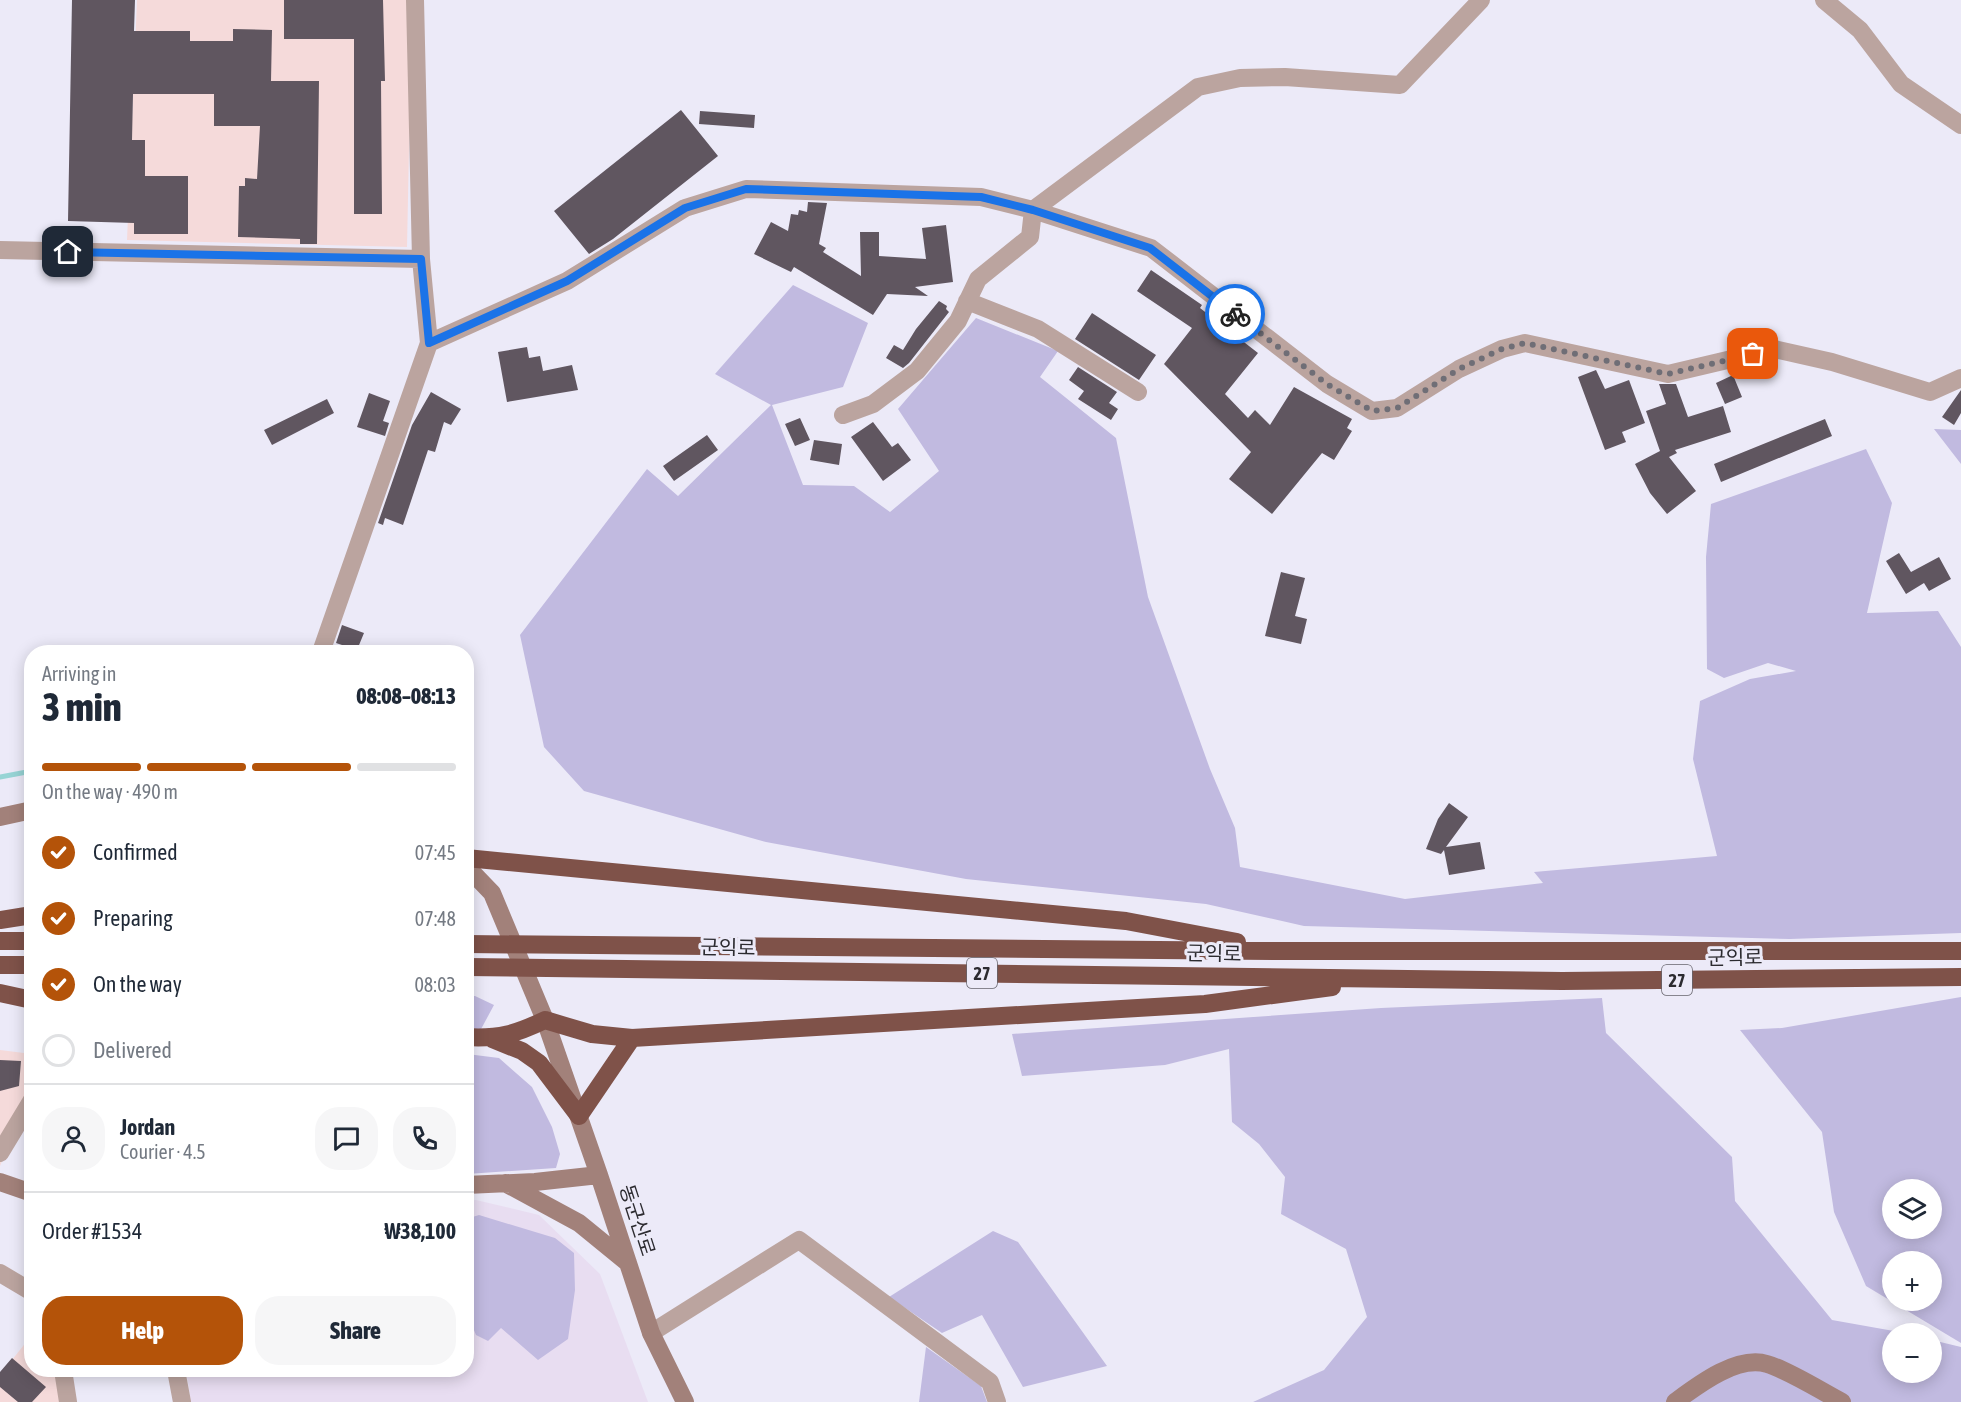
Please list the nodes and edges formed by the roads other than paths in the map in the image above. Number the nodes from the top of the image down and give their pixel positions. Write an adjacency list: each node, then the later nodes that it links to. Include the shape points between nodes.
1 (415, 0): 7 (street)
2 (1481, 0): 5 (street, via 1400,85 1285,77 1240,78 1198,87)
3 (1824, 0): 4 (street, via 1860,30 1901,84)
4 (1961, 125)
5 (1033, 210): 8 (street, via 1030,237 978,279); 9 (street, via 981,197 746,189 685,208 567,281); 10 (street, via 1150,248 1327,384 1372,411 1397,408 1459,369 1525,343 1668,374 1774,350 1832,362 1930,392)
6 (0, 250): 7 (street)
7 (421, 259): 9 (street)
8 (967, 301): 11 (street, via 1038,329); 12 (street, via 958,321 917,371 873,404)
9 (429, 343): 13 (street)
10 (1961, 378)
11 (1138, 392)
12 (843, 415)
13 (323, 645)
14 (24, 812): 15 (street)
15 (0, 817)
16 (474, 859): 23 (highway, via 1126,921)
17 (474, 874): 32 (street, via 492,893)
18 (24, 916): 19 (highway)
19 (0, 920)
20 (0, 941): 21 (highway)
21 (24, 941)
22 (474, 944): 23 (highway, 군익로 / 27)
23 (1283, 951): 24 (highway, 군익로 / 27)
24 (1961, 951)
25 (0, 965): 26 (highway)
26 (24, 965)
27 (474, 967): 29 (highway, 군익로 / 27)
28 (1961, 976): 29 (highway, 군익로 / 27, via 1562,981)
29 (1393, 978): 35 (highway, via 1205,1004)
30 (0, 993): 31 (highway)
31 (24, 998)
32 (545, 1020): 34 (highway, via 517,1034); 35 (highway, via 592,1034); 37 (street)
33 (474, 1037): 34 (highway)
34 (489, 1038): 37 (highway, via 522,1051 539,1063)
35 (632, 1038): 37 (highway)
36 (24, 1113): 38 (street)
37 (579, 1116): 39 (street)
38 (0, 1153)
39 (599, 1175): 41 (street, 동군산로); 44 (street, 동군산로)
40 (0, 1182): 43 (street)
41 (505, 1183): 42 (street, 동군산로); 44 (street, via 579,1223)
42 (474, 1185)
43 (24, 1190)
44 (628, 1263): 47 (street, 동군산로)
45 (0, 1273): 46 (street)
46 (24, 1287)
47 (651, 1333): 52 (street, 동군산로); 53 (street, via 800,1240 990,1382)
48 (64, 1377): 50 (street)
49 (177, 1377): 51 (street)
50 (68, 1402)
51 (182, 1402)
52 (685, 1402)
53 (997, 1402)
54 (1675, 1402): 55 (street, via 1709,1378 1736,1366 1766,1363)
55 (1842, 1402)

